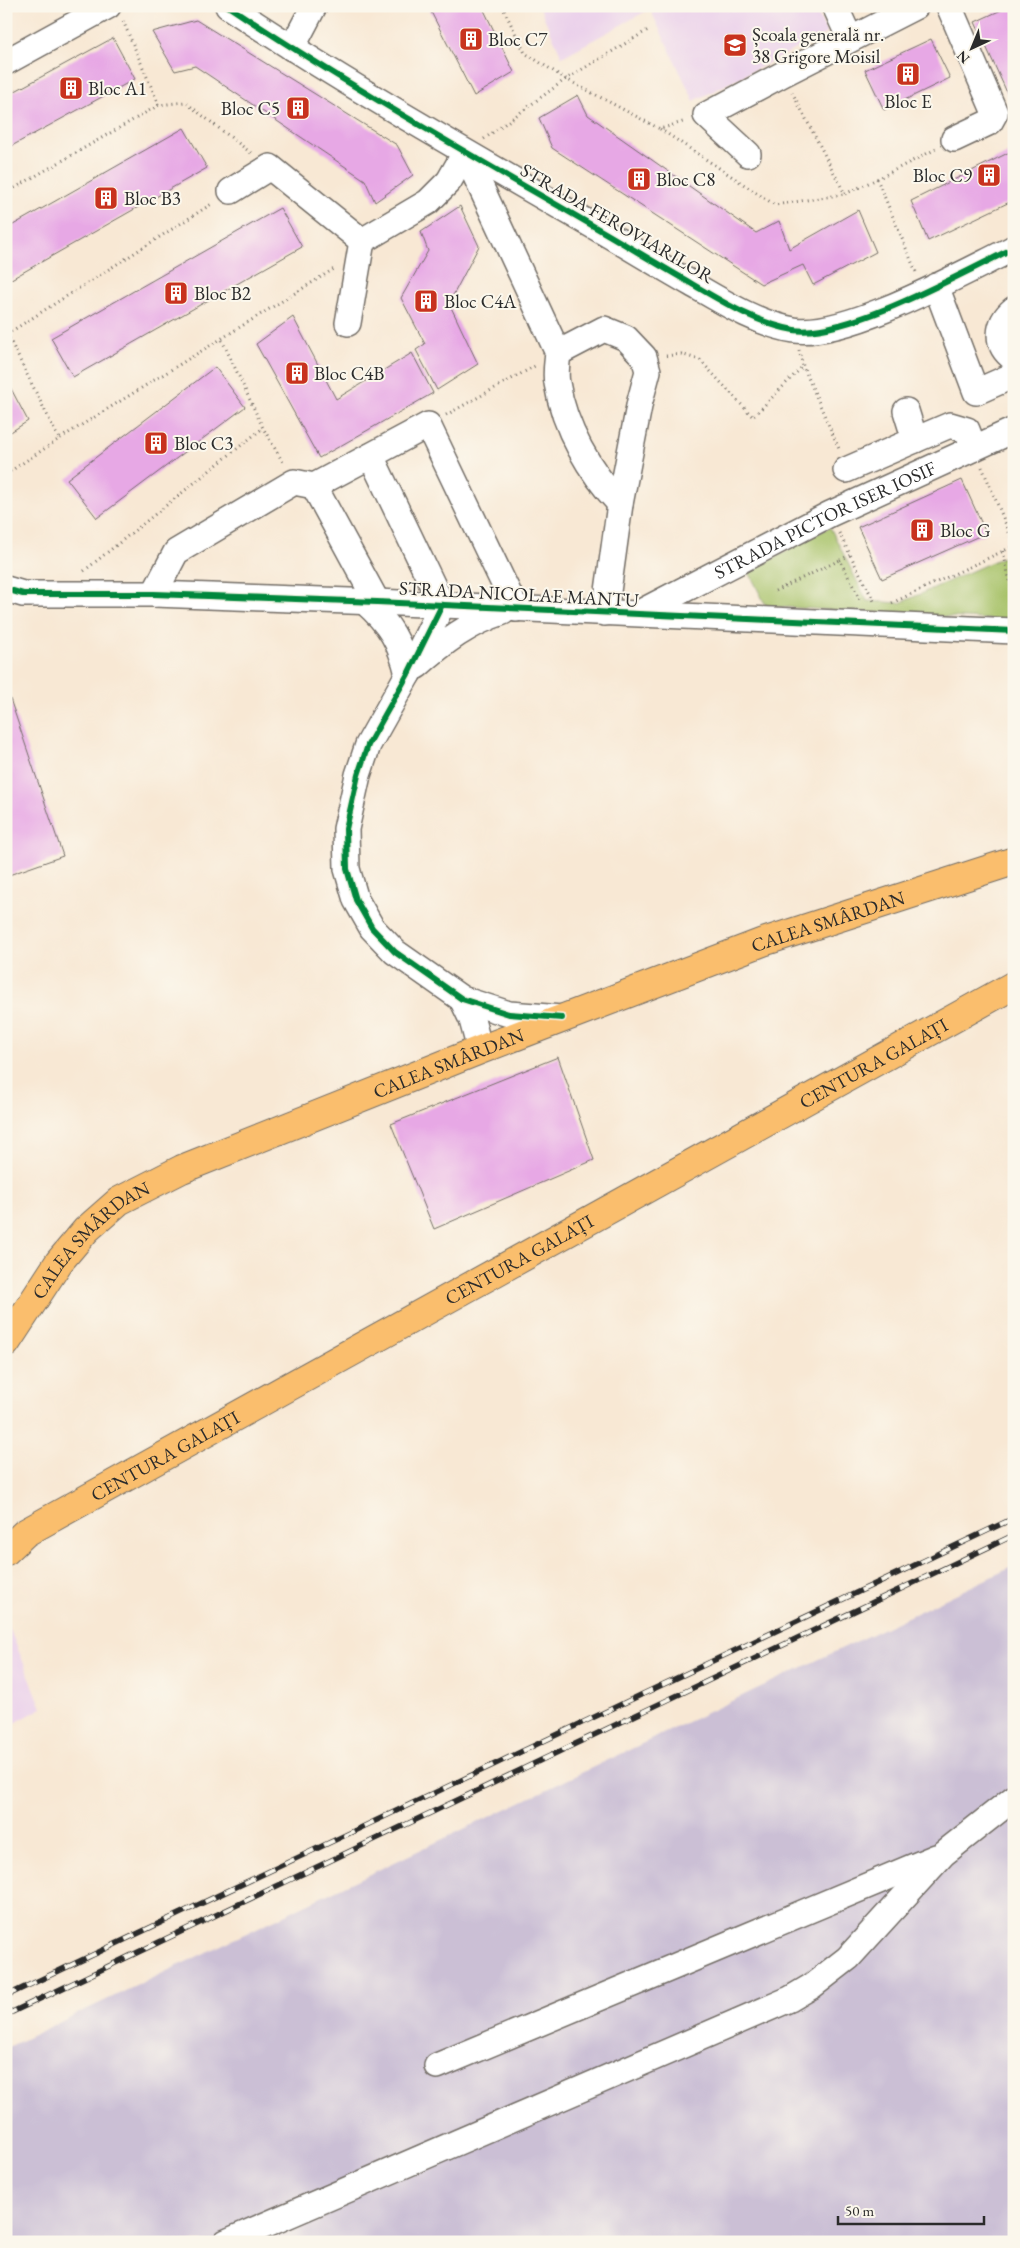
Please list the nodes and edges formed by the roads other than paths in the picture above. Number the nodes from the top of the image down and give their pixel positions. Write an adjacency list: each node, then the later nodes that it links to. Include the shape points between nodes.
1 (228, 6): 8 (street, STRADA FEROVIARILOR)
2 (314, 6): 8 (street)
3 (835, 6): 7 (street)
4 (916, 6): 7 (street)
5 (948, 6): 10 (street, via 994,113 990,122)
6 (114, 11): 9 (street)
7 (850, 39): 12 (street, via 706,115)
8 (292, 48): 11 (street, STRADA FEROVIARILOR)
9 (6, 62)
10 (954, 139)
11 (465, 153): 14 (street, via 449,181 428,202); 16 (street, STRADA FEROVIARILOR, via 742,313 795,330 829,328 869,316); 19 (street)
12 (748, 154)
13 (231, 191): 14 (street, via 270,167)
14 (361, 247): 18 (street)
15 (1014, 248): 16 (street, STRADA FEROVIARILOR)
16 (930, 289): 21 (street, via 976,392)
17 (1014, 309): 20 (street, via 1005,316 999,330 1002,343)
18 (348, 323)
19 (558, 353): 29 (street, via 556,381 561,404 584,457); 29 (street, via 604,329 626,338 644,357 648,371)
20 (1014, 359)
21 (1014, 374)
22 (906, 411): 24 (street)
23 (1014, 430): 25 (street, STRADA PICTOR ISER IOSIF)
24 (915, 440): 25 (street, via 950,425 967,430); 27 (street)
25 (974, 448): 36 (street, STRADA PICTOR ISER IOSIF, via 830,514)
26 (371, 456): 28 (street); 33 (street); 34 (street, via 428,425)
27 (846, 470)
28 (304, 484): 31 (street, via 176,552); 32 (street)
29 (620, 504): 35 (street)
30 (12, 594): 31 (street, STRADA NICOLAE MANTU)
31 (154, 594): 32 (street, STRADA NICOLAE MANTU)
32 (371, 602): 33 (street, STRADA NICOLAE MANTU); 38 (street, via 391,629 402,651)
33 (442, 605): 34 (street, STRADA NICOLAE MANTU); 38 (street)
34 (516, 609): 35 (street, STRADA NICOLAE MANTU); 38 (street, via 466,628)
35 (605, 613): 36 (street, STRADA NICOLAE MANTU)
36 (637, 614): 37 (street, STRADA NICOLAE MANTU)
37 (1014, 630)
38 (408, 674): 41 (street, via 368,745 358,774 346,829 347,869 356,900 372,928 395,952)
39 (1014, 861): 42 (main road, CALEA SMÂRDAN, via 763,942)
40 (1014, 985): 45 (main road, CENTURA GALAȚI)
41 (462, 999): 42 (street, via 509,1014); 43 (street)
42 (562, 1018): 43 (main road, CALEA SMÂRDAN)
43 (480, 1050): 44 (main road, CALEA SMÂRDAN, via 182,1169 119,1201 86,1230 59,1262)
44 (6, 1343)
45 (12, 1540)
46 (1014, 1798): 47 (street)
47 (943, 1854): 48 (street); 49 (street, via 848,1958 790,1999)
48 (437, 2066)
49 (226, 2242)

